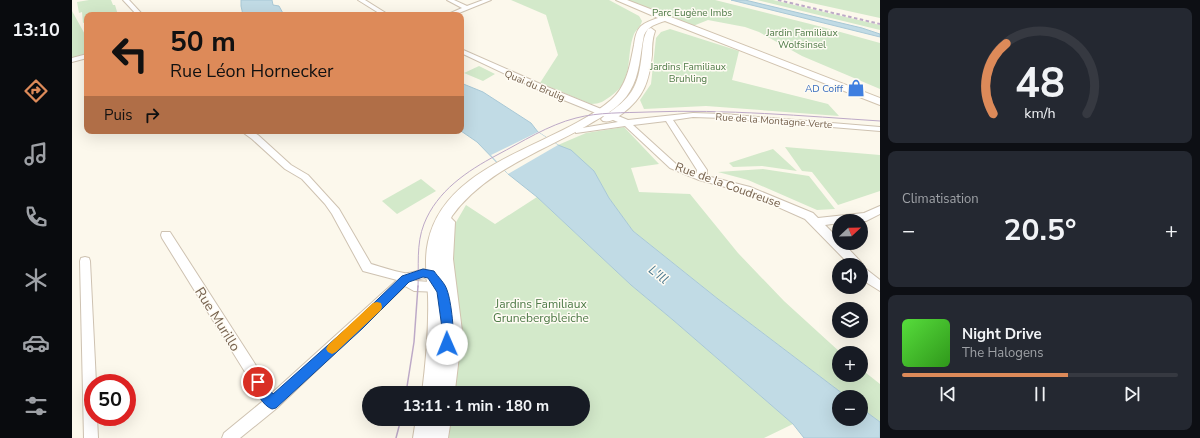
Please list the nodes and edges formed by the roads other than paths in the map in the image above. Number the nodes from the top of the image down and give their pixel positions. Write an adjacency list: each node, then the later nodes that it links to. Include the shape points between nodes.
1 (126, 0): 9 (street)
2 (361, 0): 10 (street)
3 (450, 0): 8 (street)
4 (488, 0): 8 (street)
5 (613, 0): 7 (main road)
6 (620, 0): 12 (main road)
7 (627, 7): 12 (main road); 13 (main road, via 644,18)
8 (467, 8): 11 (street)
9 (137, 12)
10 (381, 12)
11 (457, 12)
12 (664, 23): 13 (main road); 14 (main road); 14 (main road)
13 (648, 29): 19 (main road, via 642,31 639,38 628,88)
14 (742, 49): 18 (main road)
15 (464, 52): 19 (street, Quai du Brulig)
16 (84, 57): 17 (street)
17 (72, 60)
18 (880, 102)
19 (606, 114): 21 (street, Rue de la Montagne Verte); 23 (main road, Rue de la Montagne Verte, via 598,124); 25 (main road)
20 (668, 118): 21 (street, Rue de la Montagne Verte); 22 (street, Rue de la Montagne Verte, via 693,115 723,116); 26 (street, via 702,170)
21 (628, 123): 23 (street, Rue de la Montagne Verte); 26 (street, Rue de la Coudreuse, via 667,162)
22 (880, 129)
23 (579, 130): 25 (main road, Rue de la Montagne Verte)
24 (253, 134): 33 (street, via 288,167 305,177 334,209 367,268 400,276)
25 (553, 139): 34 (main road, via 486,175 452,204 440,224 435,242 434,260)
26 (702, 178): 28 (street, Rue de la Coudreuse, via 747,189 800,211)
27 (880, 210): 28 (street, via 866,217)
28 (816, 222): 30 (street, Rue de la Coudreuse)
29 (166, 235): 38 (street, Rue Murillo)
30 (850, 258)
31 (85, 261): 41 (street)
32 (868, 278): 35 (street)
33 (407, 281): 34 (street, via 414,286); 38 (street)
34 (441, 282): 36 (main road, via 435,367); 37 (main road, via 453,332)
35 (880, 286)
36 (440, 386)
37 (442, 386)
38 (272, 403): 42 (street)
39 (425, 426): 43 (main road)
40 (440, 426): 44 (main road)
41 (91, 438)
42 (230, 438)
43 (423, 438)
44 (438, 438)

